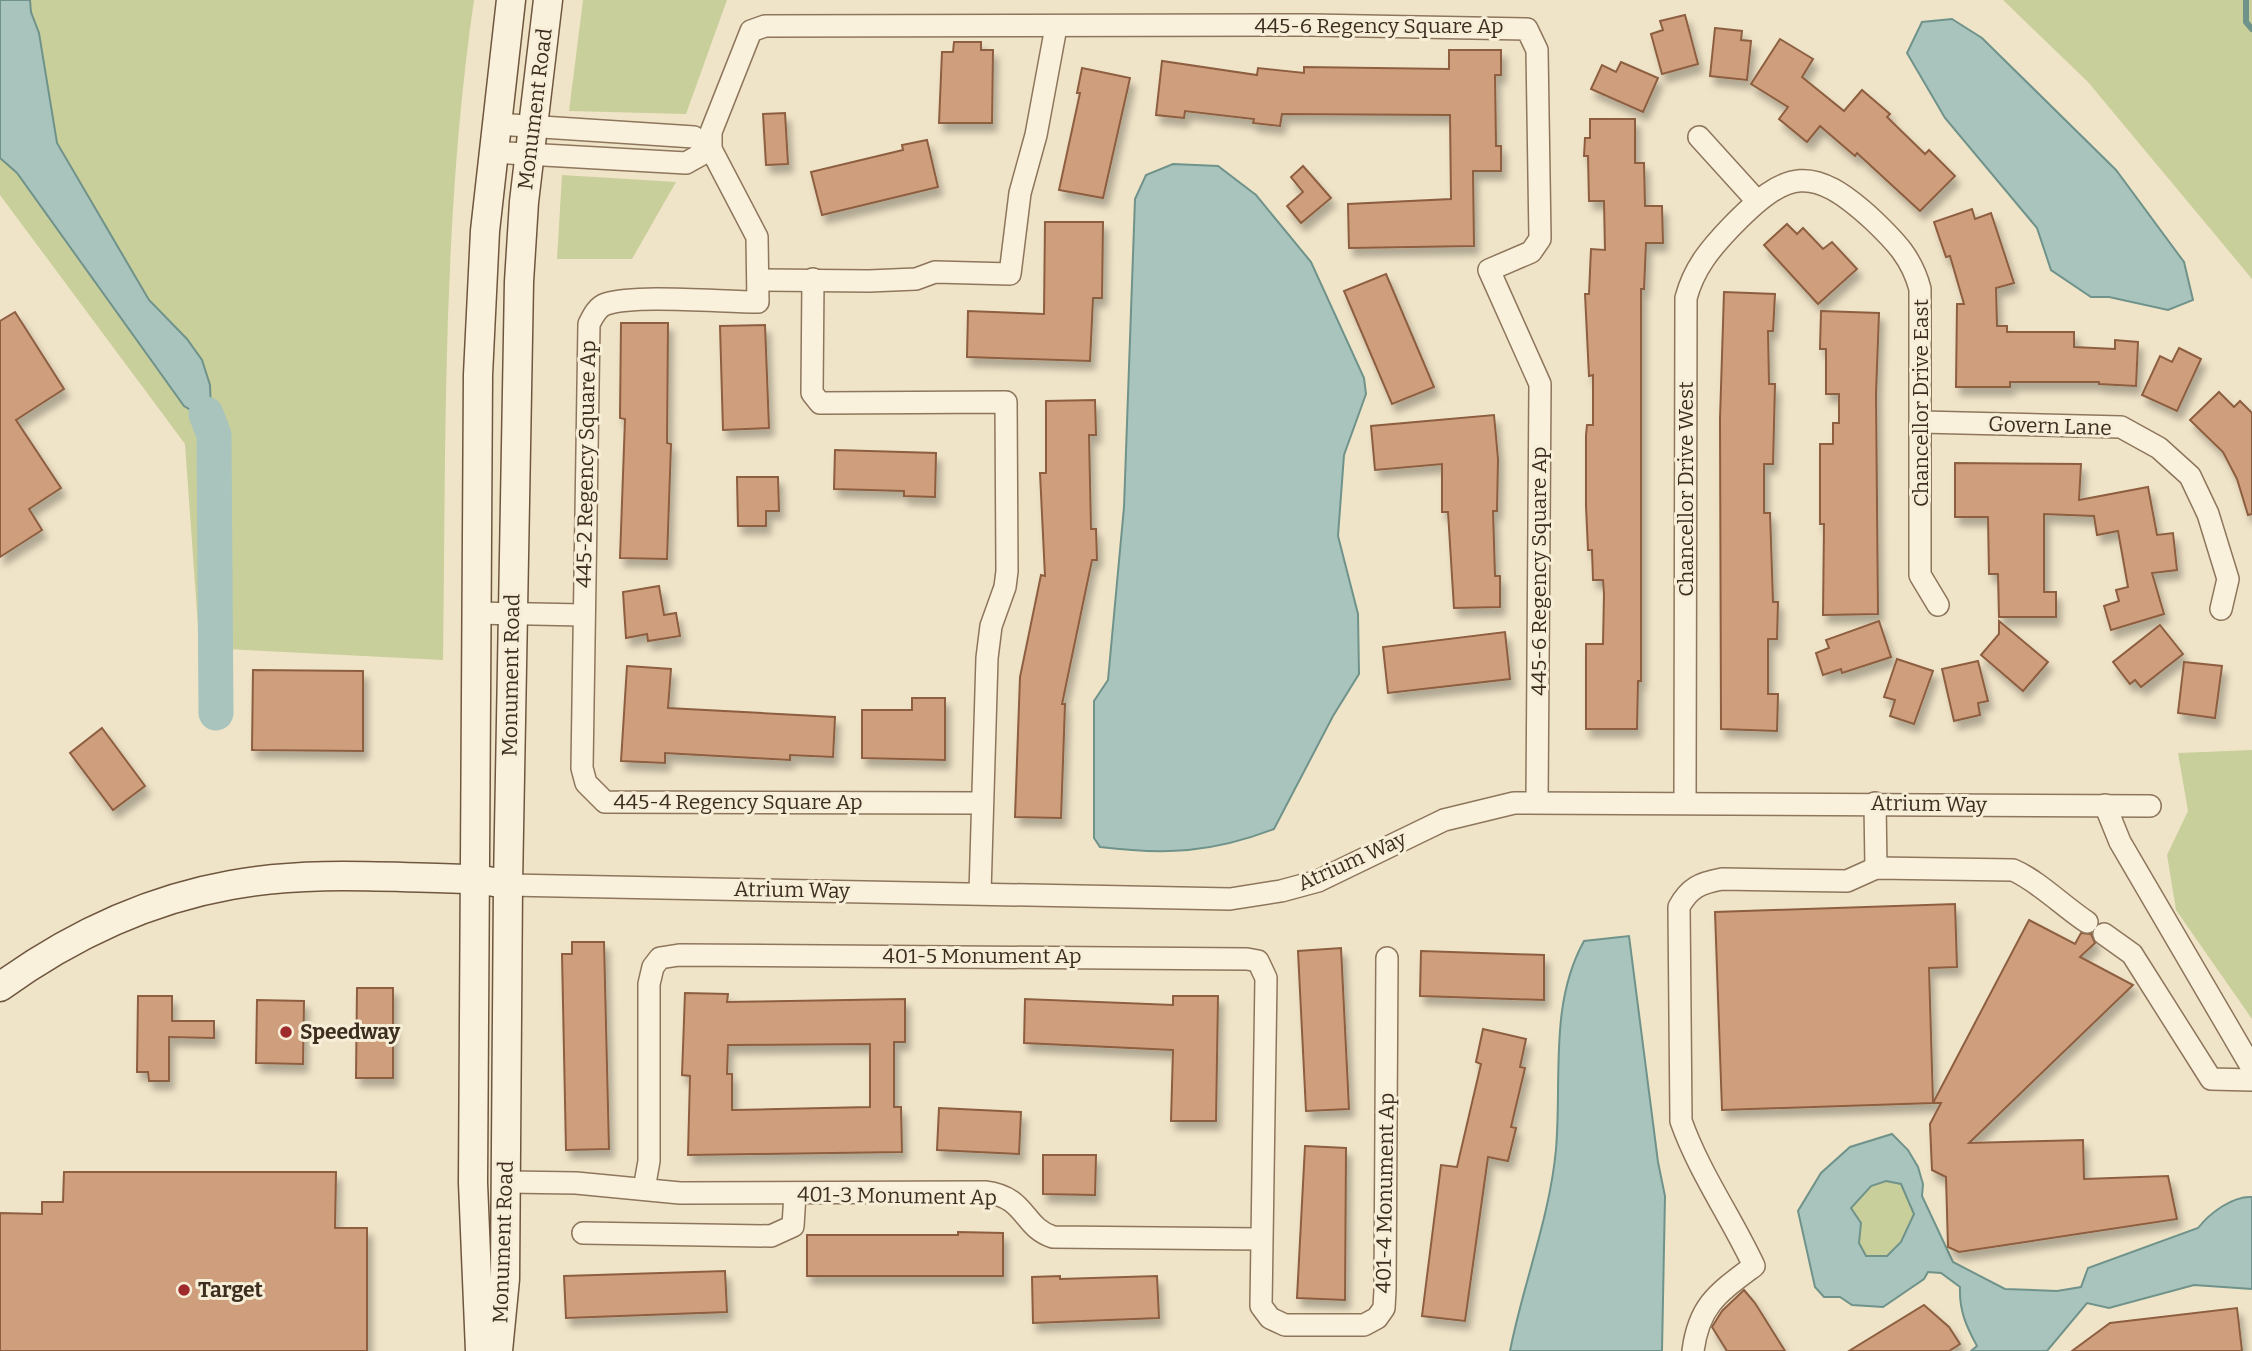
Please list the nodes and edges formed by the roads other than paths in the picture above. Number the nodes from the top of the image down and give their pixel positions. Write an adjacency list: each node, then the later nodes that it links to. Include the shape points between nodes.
1 (511, 0): 4 (main road, Monument Road)
2 (548, 0): 7 (main road, Monument Road)
3 (1056, 27): 8 (street, 445-6 Regency Square Ap, via 765,26 751,31 740,56 711,132); 13 (street, via 1020,193 1010,274 935,272 916,279); 20 (street, 445-6 Regency Square Ap, via 1527,29 1537,50 1540,239 1531,252 1489,270 1540,384)
4 (495, 124): 7 (street); 9 (main road, Monument Road)
5 (621, 134): 7 (street); 8 (street, via 694,137); 10 (street)
6 (1699, 137): 11 (street)
7 (530, 141): 9 (street); 10 (street); 18 (main road, Monument Road, via 519,282)
8 (711, 149): 10 (street, via 686,163); 12 (street, via 757,237)
9 (492, 152): 17 (main road, Monument Road, via 478,375)
10 (620, 160)
11 (1757, 201): 14 (street, Chancellor Drive East, via 1786,184 1825,184 1843,192 1907,255 1920,289); 21 (street, Chancellor Drive West, via 1699,264 1686,298)
12 (758, 279): 13 (street); 19 (street, 445-2 Regency Square Ap, via 758,302 626,300 603,304 594,312 589,324)
13 (813, 279): 22 (street, via 812,393 820,403 1006,402 1007,571 987,658)
14 (1922, 422): 15 (street, Chancellor Drive East, via 1920,575); 16 (street, Govern Lane, via 2121,427 2159,448 2190,476 2208,514 2228,579)
15 (1938, 605)
16 (2221, 609)
17 (476, 613): 18 (street); 27 (main road, Monument Road)
18 (512, 614): 19 (street); 28 (main road, Monument Road)
19 (583, 615): 22 (street, 445-4 Regency Square Ap, via 582,768 586,783 605,802)
20 (1537, 801): 21 (street, Atrium Way); 29 (street, Atrium Way, via 1495,806 1444,820 1318,880 1281,891 1218,899)
21 (1685, 802): 23 (street, Atrium Way)
22 (982, 803): 29 (street)
23 (1875, 803): 24 (street, Atrium Way); 26 (street)
24 (2105, 805): 25 (street, Atrium Way); 34 (street, via 2120,842)
25 (2150, 806)
26 (1876, 868): 30 (street, via 2013,870); 43 (street, via 1847,881 1703,882 1686,892 1679,907 1681,1121 1692,1152 1754,1266 1706,1307 1697,1325)
27 (475, 879): 28 (main road); 33 (main road, via 300,878 219,887 141,909 82,935); 41 (main road, Monument Road, via 473,1184)
28 (508, 884): 29 (street, Atrium Way); 36 (main road, Monument Road)
29 (980, 893)
30 (2087, 922)
31 (2105, 934): 35 (street, via 2132,954 2211,1079)
32 (1387, 958): 40 (street, 401-4 Monument Ap, via 1384,1308 1364,1325 1285,1325 1270,1318 1261,1306)
33 (0, 987)
34 (2252, 1068)
35 (2252, 1080)
36 (507, 1182): 37 (street, 401-3 Monument Ap); 42 (main road, Monument Road)
37 (644, 1189): 38 (street, 401-3 Monument Ap); 40 (street, 401-5 Monument Ap, via 649,1161 649,984 660,958 1247,959 1258,961 1266,978)
38 (795, 1194): 39 (street, via 793,1226 771,1236); 40 (street, 401-3 Monument Ap, via 985,1192 1003,1194 1042,1234 1053,1237)
39 (583, 1233)
40 (1260, 1239)
41 (480, 1351)
42 (498, 1351)
43 (1693, 1351)

